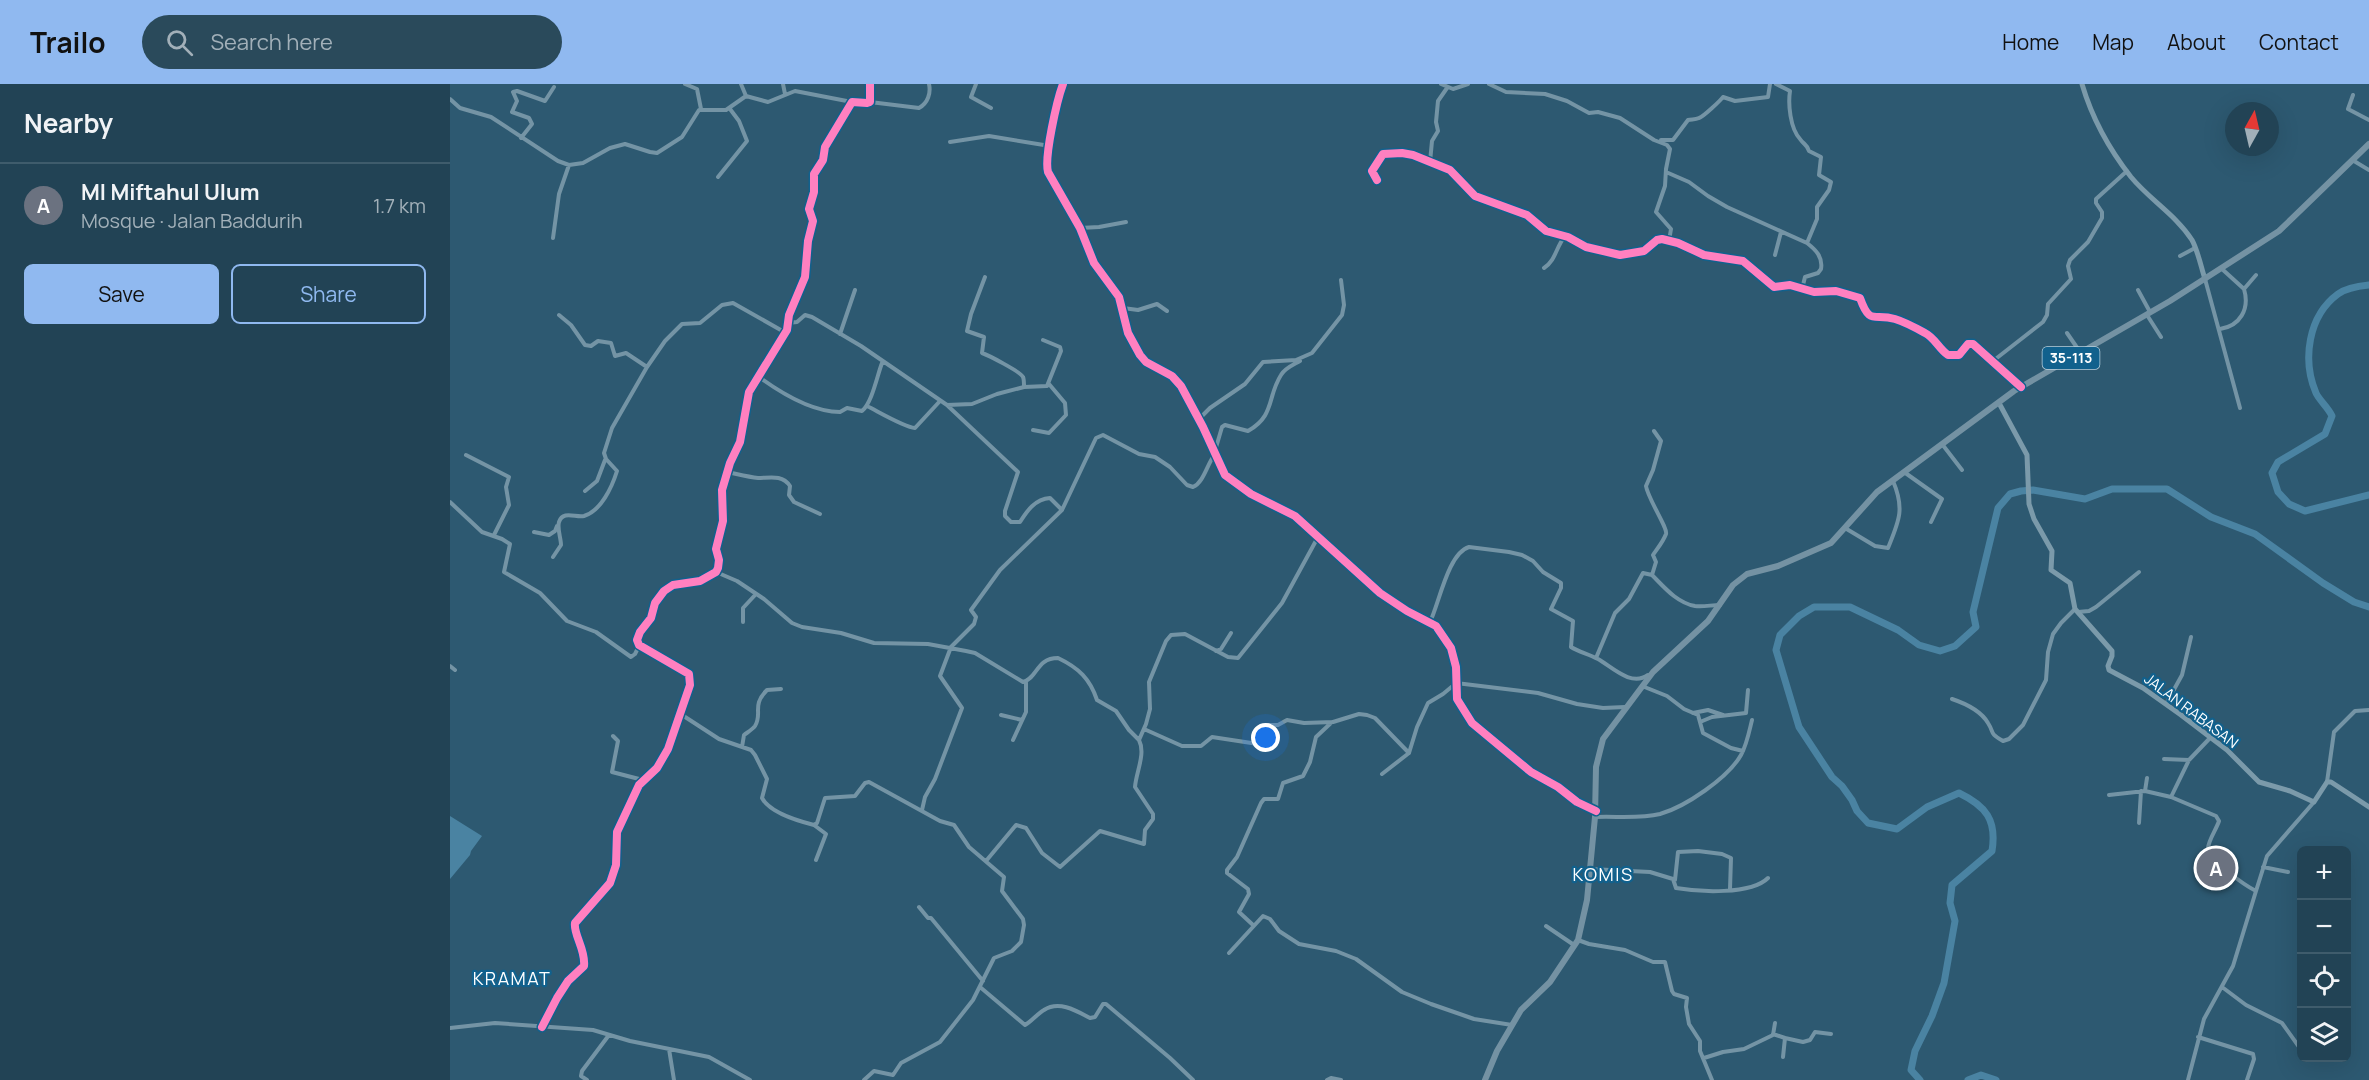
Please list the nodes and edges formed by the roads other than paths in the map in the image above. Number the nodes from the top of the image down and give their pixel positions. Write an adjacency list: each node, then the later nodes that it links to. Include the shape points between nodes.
1 (685, 84): 25 (street, via 698,91)
2 (741, 84): 19 (street)
3 (783, 84): 17 (street)
4 (870, 84): 22 (street)
5 (929, 84): 22 (street, via 925,104 919,108)
6 (976, 84): 24 (street, via 971,97)
7 (1063, 84): 31 (street)
8 (1440, 84): 16 (street)
9 (1468, 84): 16 (street, via 1459,89)
10 (1488, 84): 14 (street)
11 (1770, 84): 28 (street, via 1768,98 1735,101 1723,97 1699,118 1688,120 1673,140)
12 (1776, 84): 46 (street, via 1790,90 1788,105 1797,135 1808,151 1821,157 1819,173 1831,182 1817,207 1818,218)
13 (2082, 84): 36 (street, via 2103,136)
14 (1496, 85): 28 (street, via 1506,92 1545,94 1588,113 1620,118)
15 (554, 87): 27 (street, via 543,101 513,92 517,101 512,112 529,118 532,124)
16 (1447, 88): 33 (street, via 1438,101 1438,131 1432,141)
17 (785, 94): 19 (street, via 768,102); 21 (street, via 795,91)
18 (2353, 94): 26 (street, via 2348,109)
19 (746, 96): 23 (street)
20 (450, 99): 27 (street, via 460,108 491,117)
21 (852, 102): 22 (street); 64 (street, via 814,174 809,209 813,220 805,276)
22 (870, 102)
23 (730, 108): 25 (street); 38 (street, via 747,141)
24 (991, 108)
25 (701, 109): 34 (street, via 682,137 657,153 625,144 586,162)
26 (2369, 120)
27 (522, 138): 34 (street)
28 (1654, 140): 37 (street, via 1670,147)
29 (950, 142): 31 (street, via 989,136)
30 (2369, 144): 32 (main road, 35-113)
31 (1050, 146): 41 (street, via 1048,172)
32 (2354, 161): 35 (street); 51 (main road, 35-113, via 2279,231)
33 (1430, 162): 39 (street, via 1402,153 1384,154 1372,171); 43 (street, via 1450,170 1475,196 1527,215 1546,231)
34 (569, 165): 44 (street, via 559,194)
35 (2369, 170)
36 (2127, 171): 47 (street, via 2180,225); 73 (street, via 2096,199 2102,218 2088,242 2070,260 2072,279 2048,305 2043,322)
37 (1666, 172): 42 (street); 45 (street, via 1656,212 1671,229)
38 (718, 177)
39 (1377, 180)
40 (1126, 222): 41 (street)
41 (1080, 228): 60 (street, via 1094,263 1117,293)
42 (1781, 232): 46 (street); 48 (street)
43 (1565, 236): 45 (street, via 1586,247 1617,255 1644,251 1659,239); 50 (street, via 1553,260)
44 (553, 238)
45 (1669, 241): 56 (street, via 1704,255 1743,261 1774,287 1790,285)
46 (1807, 243): 56 (street, via 1818,253 1822,267 1818,273 1806,276)
47 (2195, 248): 49 (street); 54 (street)
48 (1775, 255)
49 (2180, 256)
50 (1544, 268)
51 (2222, 269): 54 (main road, 35-113); 57 (street)
52 (2256, 275): 57 (street)
53 (985, 276): 78 (street, via 967,329 984,337 982,353 1023,376)
54 (2205, 279): 62 (main road, 35-113); 65 (street)
55 (1341, 280): 72 (street, via 1342,315)
56 (1802, 289): 73 (street, via 1856,296 1870,316 1895,319 1923,332 1946,354 1959,355 1970,343)
57 (2244, 289): 65 (street, via 2246,305 2242,316 2231,326)
58 (855, 290): 68 (street)
59 (2138, 290): 62 (street)
60 (1123, 308): 61 (street, via 1138,310 1157,304); 85 (street, via 1128,333 1140,356 1176,381)
61 (1167, 311)
62 (2149, 313): 69 (street); 71 (main road, 35-113)
63 (559, 315): 75 (street, via 585,345 611,343 615,356 626,353)
64 (788, 323): 66 (street); 68 (street, via 807,315)
65 (2220, 329): 84 (street)
66 (786, 333): 75 (street, via 739,305 722,305 701,322 682,324); 76 (street)
67 (2067, 333): 71 (street)
68 (840, 334): 74 (street)
69 (2161, 337)
70 (1043, 340): 77 (street, via 1056,344 1061,351)
71 (2080, 352): 79 (main road, 35-113)
72 (1304, 358): 85 (street, via 1263,362 1245,384); 89 (street, via 1280,375 1264,419 1248,431 1222,427)
73 (1993, 361): 79 (street)
74 (882, 363): 80 (street); 83 (street)
75 (647, 367): 91 (street, via 612,428 605,447)
76 (759, 377): 83 (street, via 790,398 827,412 847,408 862,411); 93 (street, via 749,392 740,442)
77 (1049, 384): 78 (street); 86 (street, via 1065,403 1066,415 1053,432)
78 (1024, 387): 82 (street, via 972,404)
79 (2021, 387): 81 (main road, 35-113)
80 (940, 401): 82 (street); 83 (street, via 915,428)
81 (1999, 403): 88 (main road, 35-113); 112 (street, JALAN RABASAN, via 2026,452 2034,519 2052,551 2051,570 2070,583)
82 (947, 405): 98 (street, via 1018,472 1006,504 1005,516 1011,522 1020,522 1029,508 1042,499 1050,498)
83 (867, 406)
84 (2240, 408)
85 (1199, 419): 89 (street)
86 (1033, 430)
87 (1654, 431): 109 (street, via 1661,441 1646,486 1666,534 1653,555 1656,562)
88 (1942, 444): 92 (street); 94 (main road, 35-113)
89 (1215, 453): 98 (street, via 1193,487 1155,457 1139,454 1099,435); 105 (street, via 1225,475 1236,484 1295,516)
90 (466, 455): 104 (street, via 509,477 509,505)
91 (606, 459): 96 (street, via 597,481); 100 (street, via 617,471 600,504 585,515 567,515)
92 (1962, 470)
93 (727, 472): 99 (street, via 786,480 794,502); 107 (street, via 721,493 723,514 716,545 720,560)
94 (1904, 472): 95 (main road, 35-113); 101 (street, via 1942,499)
95 (1893, 480): 102 (main road, 35-113, via 1871,497); 102 (street, via 1901,507 1888,549 1875,546)
96 (585, 491)
97 (450, 502): 104 (street, via 479,530)
98 (1062, 510): 118 (street, via 987,585 971,610 976,617 974,624)
99 (820, 513)
100 (559, 522): 103 (street, via 551,534); 106 (street, via 561,545)
101 (1931, 522)
102 (1845, 528): 111 (main road, 35-113, via 1827,546 1751,573 1733,585)
103 (534, 532)
104 (494, 535): 117 (street, via 511,544 504,572 540,593 567,621 596,632 631,657)
105 (1318, 537): 114 (street, via 1380,593); 119 (street, via 1289,593 1238,658)
106 (553, 557)
107 (716, 572): 110 (street); 117 (street, via 664,591 640,632)
108 (2139, 572): 112 (street, via 2096,607)
109 (1652, 575): 111 (street, via 1674,597 1688,604); 120 (street, via 1643,573 1629,599 1615,613)
110 (756, 594): 113 (street, via 743,608); 118 (street, via 802,627 841,633 874,644)
111 (1720, 605): 123 (main road, 35-113, via 1692,638)
112 (2076, 611): 129 (street, via 2061,622 2054,634 2045,683 2021,728 2008,740 1992,734 1988,723 1968,705); 130 (street, JALAN RABASAN, via 2110,649 2109,670)
113 (743, 622)
114 (1430, 622): 120 (street, via 1438,606 1439,591 1463,549 1509,552 1533,561 1560,583 1552,610 1573,621 1571,647); 125 (street, via 1451,648)
115 (1231, 633): 119 (street)
116 (2191, 637): 130 (street, via 2182,675)
117 (639, 645): 133 (street, via 689,674 690,685)
118 (951, 647): 124 (street, via 975,653); 160 (street, via 940,676 962,708)
119 (1216, 651): 141 (street, via 1185,634 1171,635 1149,682 1150,709)
120 (1596, 658): 123 (street, via 1630,678 1641,679)
121 (450, 666): 122 (street)
122 (455, 670)
123 (1653, 672): 126 (main road, 35-113)
124 (1026, 682): 137 (street); 145 (street, via 1042,662 1062,660 1089,681 1096,700 1116,711)
125 (1456, 683): 131 (street, via 1538,693 1603,708); 148 (street, via 1428,703); 161 (street, via 1457,699 1472,723 1531,772)
126 (1642, 686): 131 (main road, 35-113); 134 (street, via 1667,696)
127 (781, 689): 146 (street, via 767,690 760,699 757,722 744,735)
128 (1748, 690): 136 (street, via 1747,712)
129 (1952, 699)
130 (2166, 705): 143 (street, JALAN RABASAN)
131 (1625, 707): 161 (main road, 35-113, via 1598,750)
132 (2369, 710): 154 (street, via 2355,711 2334,732)
133 (680, 713): 146 (street, via 719,739); 153 (street, via 668,749 655,771)
134 (1692, 713): 136 (street, via 1708,710); 140 (street, via 1698,715)
135 (1001, 715): 137 (street)
136 (1725, 716): 140 (street)
137 (1022, 720): 144 (street)
138 (1752, 720): 147 (street)
139 (1333, 722): 141 (street, via 1287,720 1267,725 1258,744 1212,737 1201,746 1182,746); 148 (street, via 1359,714 1375,718); 174 (street, via 1316,738 1303,776 1283,783 1278,799 1264,799 1261,803 1238,857 1227,870 1248,889 1239,912)
140 (1700, 722): 147 (street, via 1703,733)
141 (1144, 729): 145 (street)
142 (613, 736): 153 (street, via 618,743 612,772)
143 (2210, 738): 150 (street); 158 (street, JALAN RABASAN, via 2259,782 2290,790)
144 (1013, 740)
145 (1139, 740): 165 (street, via 1141,755 1135,787 1153,814 1145,830 1144,844 1100,831 1060,867 1042,853 1026,828 1016,825)
146 (742, 747): 163 (street, via 755,755 765,773 765,802)
147 (1743, 751): 161 (street, via 1722,777 1670,810 1656,814)
148 (1409, 753): 151 (street)
149 (2164, 759): 150 (street)
150 (2189, 760): 157 (street)
151 (1382, 774)
152 (2147, 778): 155 (street)
153 (643, 780): 183 (street, via 615,835 616,865 610,883 575,923 584,966 556,998)
154 (2327, 782): 158 (street); 159 (street)
155 (2143, 791): 156 (street); 157 (street); 162 (street)
156 (2109, 795)
157 (2171, 797): 172 (street, via 2218,818 2208,848 2210,854 2232,877)
158 (2314, 802): 166 (street, via 2270,850)
159 (2369, 807)
160 (921, 810): 163 (street, via 869,782 855,796 825,798); 165 (street, via 954,825 969,847)
161 (1596, 814): 167 (main road, 35-113)
162 (2139, 823)
163 (814, 825): 164 (street, via 826,834)
164 (816, 860)
165 (986, 861): 178 (street, via 1002,874 1002,891 1024,925 1021,942 994,958)
166 (2263, 867): 168 (street); 172 (street)
167 (1590, 869): 170 (street, via 1650,872); 176 (main road, 35-113)
168 (2288, 872)
169 (1768, 878): 171 (street, via 1758,885)
170 (1675, 881): 171 (street, via 1677,888); 171 (street, via 1678,852 1722,854 1731,858)
171 (1730, 889)
172 (2256, 891): 180 (street, via 2233,966)
173 (919, 907): 178 (street)
174 (1253, 925): 177 (street); 182 (street, via 1267,917 1299,944 1356,959 1402,992 1474,1019)
175 (1546, 926): 176 (street)
176 (1576, 943): 182 (main road, 35-113, via 1550,982 1521,1010); 193 (street, via 1625,950 1653,962 1665,962 1672,991 1687,998 1690,1024)
177 (1229, 953)
178 (983, 981): 179 (street)
179 (980, 987): 197 (street, via 937,1045 901,1063 893,1075 874,1071); 198 (street, via 1025,1025 1053,1006 1064,1006 1092,1018 1105,1004)
180 (2222, 987): 188 (street); 190 (street, via 2246,1005 2282,1023)
181 (1775, 1023): 185 (street)
182 (1513, 1025): 201 (main road, 35-113)
183 (542, 1027): 184 (street, via 495,1023); 187 (street, via 582,1028)
184 (450, 1028)
185 (1773, 1034): 189 (street); 193 (street, via 1753,1046)
186 (1831, 1034): 189 (street, via 1815,1032 1803,1042)
187 (609, 1035): 191 (street); 194 (street, via 582,1071)
188 (2198, 1037): 203 (street); 204 (street, via 2253,1054)
189 (1785, 1038): 192 (street)
190 (2297, 1045)
191 (669, 1049): 195 (street); 196 (street, via 709,1057)
192 (1783, 1057)
193 (1704, 1058): 202 (street)
194 (587, 1080)
195 (674, 1080)
196 (750, 1080)
197 (864, 1080)
198 (1193, 1080)
199 (1327, 1080): 200 (street)
200 (1341, 1080)
201 (1485, 1080)
202 (1712, 1080)
203 (2188, 1080)
204 (2247, 1080)

